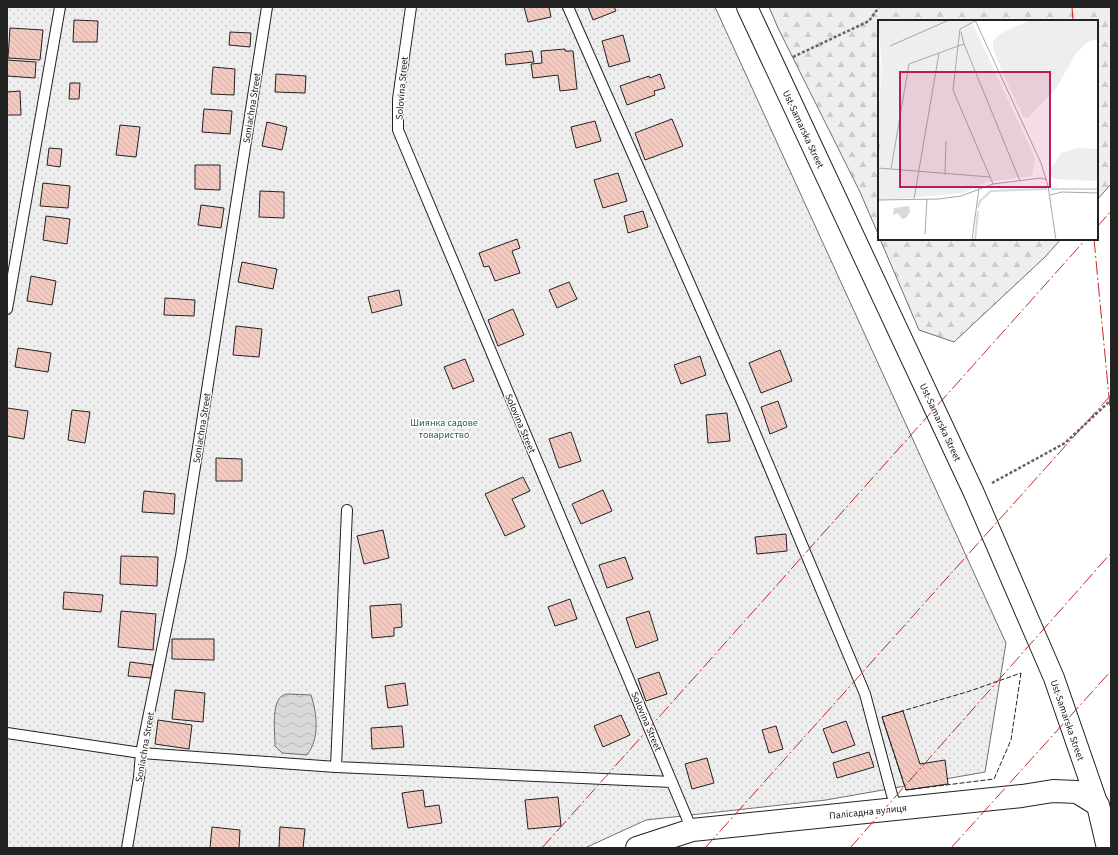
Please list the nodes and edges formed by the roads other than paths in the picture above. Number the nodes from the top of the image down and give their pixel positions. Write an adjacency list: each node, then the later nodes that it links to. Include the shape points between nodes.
1 (60, 7): 6 (lane)
2 (267, 7): 9 (lane, Soniachna Street, via 181,556)
3 (411, 7): 11 (lane, Solovina Street, via 398,99 398,130)
4 (568, 7): 13 (lane, via 744,407 864,694)
5 (747, 7): 12 (street, Ust-Samarska Street, via 974,493 1054,678)
6 (7, 309)
7 (347, 510): 10 (lane)
8 (7, 733): 9 (lane)
9 (141, 753): 10 (lane); 15 (lane, Soniachna Street)
10 (336, 767): 11 (lane)
11 (672, 782): 14 (lane, Solovina Street)
12 (1098, 805): 13 (street, Палісадна вулиця, via 1077,792 1053,791); 17 (street, Ust-Samarska Street)
13 (897, 808): 14 (street, Палісадна вулиця)
14 (692, 830): 16 (street, Палісадна вулиця)
15 (127, 848)
16 (637, 848)
17 (1107, 848)

